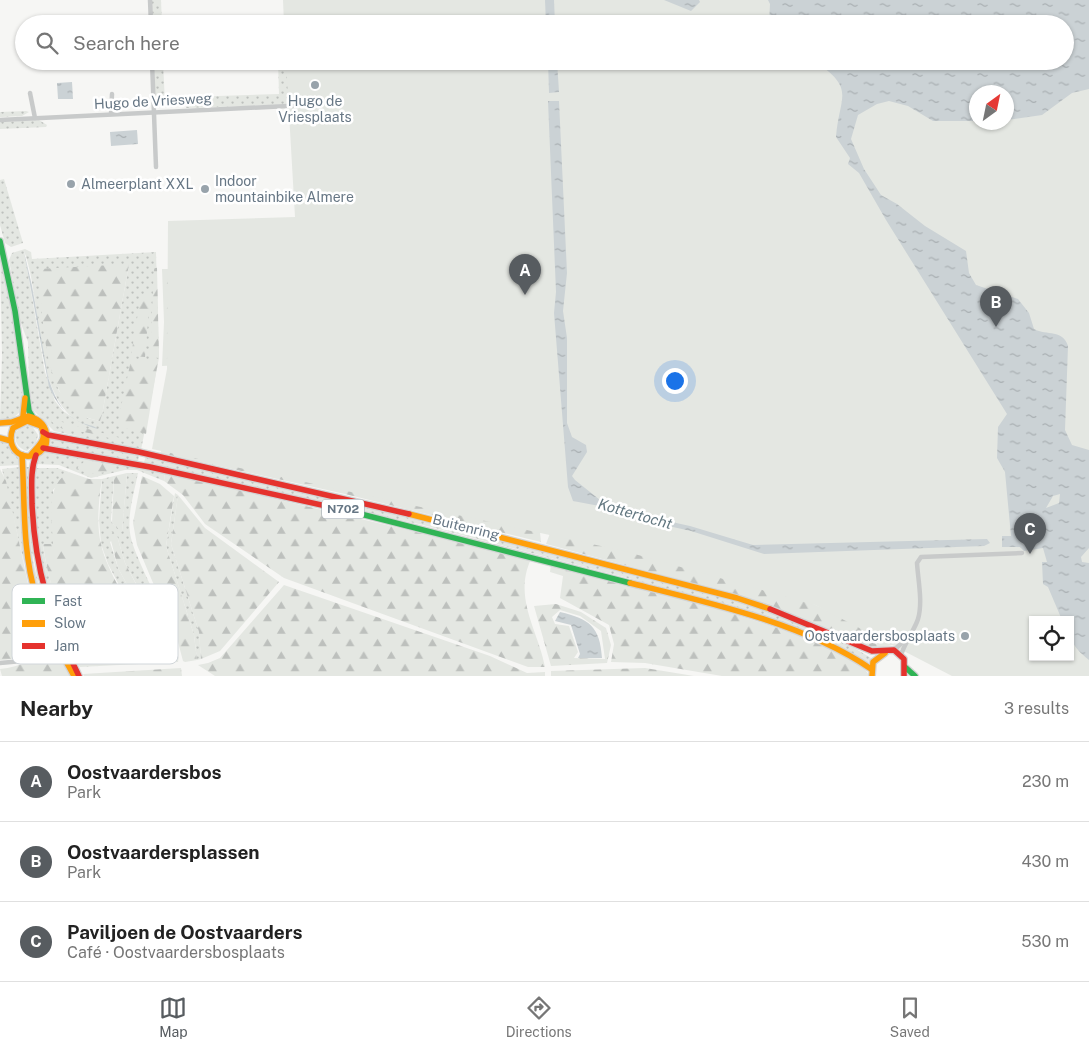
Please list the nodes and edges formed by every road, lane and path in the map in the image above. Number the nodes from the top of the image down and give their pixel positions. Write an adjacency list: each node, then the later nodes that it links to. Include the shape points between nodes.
1 (150, 0): 2 (street)
2 (151, 15)
3 (152, 70): 7 (street)
4 (30, 93): 9 (street)
5 (112, 94): 8 (street)
6 (308, 105): 7 (street, Hugo de Vriesweg)
7 (154, 112): 8 (street, Hugo de Vriesweg); 11 (street)
8 (111, 114): 9 (street, Hugo de Vriesweg)
9 (35, 118): 10 (street, Hugo de Vriesweg)
10 (0, 120)
11 (156, 167)
12 (0, 242): 13 (main road, via 15,311)
13 (26, 388): 14 (main road); 15 (main road)
14 (32, 416): 15 (main road); 18 (main road, N702, via 43,423)
15 (23, 418): 17 (main road); 18 (main road, N702, via 35,422)
16 (0, 424): 17 (main road)
17 (14, 424): 20 (main road)
18 (46, 432): 21 (main road); 23 (main road); 29 (main road, Buitenring / N702, via 367,503 636,571 790,616 871,654)
19 (0, 438): 20 (main road)
20 (11, 440): 22 (main road, via 14,449)
21 (43, 448): 23 (main road); 33 (main road, Buitenring / N702, via 150,467 354,512 684,596 770,622)
22 (22, 455): 23 (main road); 25 (main road)
23 (33, 455): 26 (main road, via 35,556)
24 (1022, 553): 27 (street, via 921,557 917,563 919,612 917,622)
25 (32, 584)
26 (40, 584)
27 (906, 639): 28 (street); 30 (street)
28 (892, 652): 29 (main road, N702); 30 (main road); 34 (main road)
29 (880, 653): 33 (main road)
30 (900, 655): 34 (main road)
31 (69, 664): 35 (main road)
32 (72, 664): 36 (main road)
33 (871, 669): 37 (main road)
34 (906, 673): 38 (main road)
35 (74, 676)
36 (79, 676)
37 (872, 676)
38 (916, 676)

